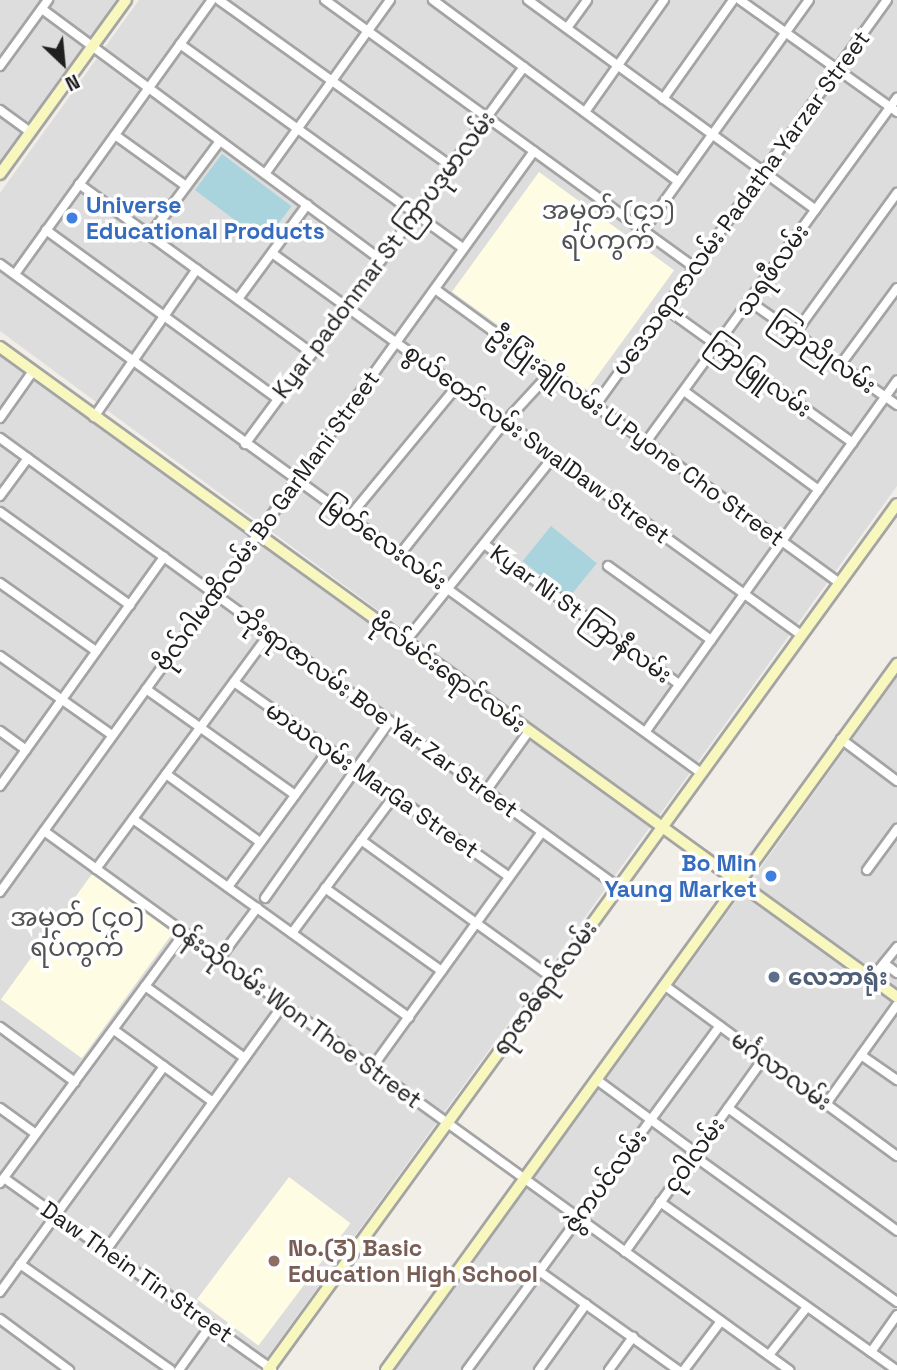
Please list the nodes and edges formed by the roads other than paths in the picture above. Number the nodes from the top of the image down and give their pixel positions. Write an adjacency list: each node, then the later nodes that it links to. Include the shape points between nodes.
1 (48, 0): 15 (street)
2 (126, 0): 20 (street)
3 (212, 0): 19 (street)
4 (219, 0): 26 (street)
5 (325, 0): 17 (street)
6 (390, 0): 17 (street)
7 (433, 0): 24 (street)
8 (528, 0): 16 (street)
9 (587, 0): 16 (street)
10 (664, 0): 23 (street)
11 (733, 0): 29 (street)
12 (740, 0): 18 (street)
13 (809, 0): 18 (street)
14 (887, 0): 25 (street, ပဒေသရာဇာလမ်း Padatha Yarzar Street)
15 (42, 9): 20 (street); 21 (street)
16 (567, 28): 23 (street)
17 (368, 31): 26 (street); 33 (street)
18 (785, 33): 25 (street); 37 (street)
19 (180, 44): 27 (street); 34 (street)
20 (92, 46): 27 (street); 35 (street)
21 (3, 55): 22 (street)
22 (0, 66)
23 (618, 66): 29 (street); 32 (street)
24 (524, 67): 32 (street); 33 (street, Kyar padonmar St ကြာပဒုမာလမ်း)
25 (837, 69): 31 (street); 41 (street, ပဒေသရာဇာလမ်း Padatha Yarzar Street)
26 (332, 81): 34 (street); 40 (street)
27 (148, 88): 36 (street); 38 (street)
28 (897, 98): 31 (street, သရဖီလမ်း)
29 (663, 99): 37 (street)
30 (0, 110): 35 (street)
31 (894, 110): 49 (street, သရဖီလမ်း)
32 (585, 112): 44 (street)
33 (487, 117): 39 (street); 40 (street, Kyar padonmar St ကြာပဒုမာလမ်း)
34 (298, 128): 43 (street); 50 (street)
35 (30, 132): 42 (street)
36 (115, 135): 45 (street); 46 (street)
37 (711, 136): 41 (street); 44 (street)
38 (220, 141): 43 (street); 46 (street)
39 (534, 151): 52 (street); 54 (street, ဗိုလ်ဂါမဏိလမ်း Bo GarMani Street)
40 (451, 166): 50 (street, Kyar padonmar St ကြာပဒုမာလမ်း)
41 (763, 172): 49 (street); 58 (street, ပဒေသရာဇာလမ်း Padatha Yarzar Street)
42 (0, 174)
43 (265, 174): 48 (street)
44 (678, 181): 52 (street)
45 (79, 184): 51 (street); 53 (street)
46 (186, 186): 53 (street)
47 (897, 193): 68 (street)
48 (307, 205): 55 (street); 56 (street)
49 (816, 210): 64 (street, သရဖီလမ်း)
50 (415, 213): 54 (street); 56 (street, Kyar padonmar St ကြာပဒုမာလမ်း)
51 (46, 230): 60 (street); 67 (street)
52 (643, 231): 58 (street)
53 (150, 235): 59 (street)
54 (463, 248): 62 (street, ဗိုလ်ဂါမဏိလမ်း Bo GarMani Street)
55 (272, 253): 63 (street); 65 (street, စွယ်တော်လမ်း SwalDaw Street)
56 (381, 260): 65 (street, Kyar padonmar St ကြာပဒုမာလမ်း)
57 (0, 264): 60 (street, မြတ်လေးလမ်း)
58 (694, 267): 66 (street, ပဒေသရာဇာလမ်း Padatha Yarzar Street)
59 (197, 269): 63 (street); 67 (street)
60 (15, 274): 73 (street, မြတ်လေးလမ်း)
61 (897, 288): 74 (street)
62 (435, 289): 69 (street, ဗိုလ်ဂါမဏိလမ်း Bo GarMani Street); 76 (street, ဦးပြုံးချိုလမ်း U Pyone Cho Street)
63 (238, 299): 72 (street)
64 (749, 301): 68 (street, ကြာညိုလမ်း); 70 (street, သရဖီလမ်း)
65 (346, 307): 69 (street, စွယ်တော်လမ်း SwalDaw Street); 72 (street, Kyar padonmar St ကြာပဒုမာလမ်း)
66 (665, 308): 70 (street, ကြာဖြူလမ်း); 83 (street, ပဒေသရာဇာလမ်း Padatha Yarzar Street)
67 (164, 317): 73 (street); 81 (street)
68 (796, 332): 74 (street, ကြာညိုလမ်း)
69 (395, 342): 78 (street, စွယ်တော်လမ်း SwalDaw Street); 93 (street, ဗိုလ်ဂါမဏိလမ်း Bo GarMani Street)
70 (717, 346): 79 (street, သရဖီလမ်း); 89 (street, ကြာဖြူလမ်း)
71 (0, 347): 75 (street, ဗိုလ်မင်းရောင်လမ်း)
72 (312, 353): 81 (street, Kyar padonmar St ကြာပဒုမာလမ်း)
73 (133, 361): 84 (street); 90 (street, မြတ်လေးလမ်း)
74 (842, 364): 80 (street, ကြာညိုလမ်း)
75 (33, 371): 84 (street, ဗိုလ်မင်းရောင်လမ်း); 85 (street)
76 (550, 373): 83 (street, ဦးပြုံးချိုလမ်း U Pyone Cho Street); 86 (street)
77 (897, 381): 80 (street)
78 (457, 386): 86 (street, စွယ်တော်လမ်း SwalDaw Street); 98 (street)
79 (684, 391): 88 (street, သရဖီလမ်း); 94 (street)
80 (886, 397): 82 (street, ကြာညိုလမ်း); 89 (street)
81 (278, 399): 90 (street, Kyar padonmar St ကြာပဒုမာလမ်း)
82 (897, 405)
83 (595, 406): 88 (street, ဦးပြုံးချိုလမ်း U Pyone Cho Street)
84 (94, 417): 99 (street, ဗိုလ်မင်းရောင်လမ်း)
85 (0, 418)
86 (505, 422): 91 (street, စွယ်တော်လမ်း SwalDaw Street); 102 (street)
87 (0, 438): 92 (street, ဘိုးရာဇာလမ်း Boe Yar Zar Street)
88 (646, 443): 100 (street, ဦးပြုံးချိုလမ်း U Pyone Cho Street)
89 (853, 443): 94 (street)
90 (245, 444): 93 (street, မြတ်လေးလမ်း)
91 (554, 457): 101 (street); 109 (street, စွယ်တော်လမ်း SwalDaw Street)
92 (27, 458): 95 (street); 103 (street, ဘိုးရာဇာလမ်း Boe Yar Zar Street)
93 (296, 481): 98 (street, မြတ်လေးလမ်း); 99 (street, ဗိုလ်ဂါမဏိလမ်း Bo GarMani Street)
94 (819, 490): 100 (street)
95 (0, 496)
96 (897, 504): 106 (street, ရာဇာဓိရာဇ်လမ်း)
97 (0, 512): 110 (street)
98 (350, 516): 102 (street, မြတ်လေးလမ်း)
99 (257, 535): 108 (street, ဗိုလ်ဂါမဏိလမ်း Bo GarMani Street); 114 (street, ဗိုလ်မင်းရောင်လမ်း)
100 (782, 541): 106 (street, ဦးပြုံးချိုလမ်း U Pyone Cho Street); 109 (street)
101 (484, 544): 107 (street); 119 (street, Kyar Ni St ကြာနီလမ်း)
102 (401, 553): 107 (street, မြတ်လေးလမ်း)
103 (164, 557): 108 (street, ဘိုးရာဇာလမ်း Boe Yar Zar Street); 110 (street)
104 (608, 566): 113 (street)
105 (0, 583): 115 (street)
106 (839, 583): 112 (street, ရာဇာဓိရာဇ်လမ်း)
107 (448, 588): 114 (street); 125 (street, မြတ်လေးလမ်း)
108 (215, 594): 111 (street, ဘိုးရာဇာလမ်း Boe Yar Zar Street); 120 (street, ဗိုလ်ဂါမဏိလမ်း Bo GarMani Street)
109 (744, 594): 112 (street, စွယ်တော်လမ်း SwalDaw Street); 113 (street)
110 (130, 605): 115 (street)
111 (270, 634): 118 (street); 122 (street, ဘိုးရာဇာလမ်း Boe Yar Zar Street)
112 (802, 635): 132 (street, ရာဇာဓိရာဇ်လမ်း)
113 (711, 640): 119 (street)
114 (405, 642): 126 (street, ဗိုလ်မင်းရောင်လမ်း)
115 (96, 651): 121 (street)
116 (0, 656): 121 (street)
117 (896, 667): 128 (street)
118 (234, 682): 123 (street); 129 (street, မာဃလမ်း MarGa Street)
119 (679, 684): 125 (street)
120 (146, 689): 123 (street); 127 (street, ဗိုလ်ဂါမဏိလမ်း Bo GarMani Street)
121 (62, 700): 127 (street); 130 (street)
122 (390, 721): 131 (street); 136 (street, ဘိုးရာဇာလမ်း Boe Yar Zar Street)
123 (200, 728): 133 (street); 137 (street)
124 (0, 731): 130 (street)
125 (646, 731): 132 (street, မြတ်လေးလမ်း)
126 (529, 732): 136 (street); 140 (street, ဗိုလ်မင်းရောင်လမ်း)
127 (113, 736): 142 (street, ဗိုလ်ဂါမဏိလမ်း Bo GarMani Street)
128 (841, 739): 134 (street); 148 (street)
129 (329, 749): 131 (street, မာဃလမ်း MarGa Street); 137 (street)
130 (26, 750): 135 (street)
131 (357, 769): 138 (street, မာဃလမ်း MarGa Street); 154 (street)
132 (701, 773): 140 (street, ရာဇာဓိရာဇ်လမ်း)
133 (166, 774): 139 (street); 145 (street)
134 (897, 781)
135 (0, 786)
136 (486, 791): 143 (street, ဘိုးရာဇာလမ်း Boe Yar Zar Street)
137 (295, 795): 145 (street)
138 (394, 796): 144 (street); 149 (street, မာဃလမ်း MarGa Street)
139 (133, 819): 146 (street); 150 (street)
140 (670, 830): 148 (street, ဗိုလ်မင်းရောင်လမ်း); 151 (street, ရာဇာဓိရာဇ်လမ်း)
141 (897, 830): 147 (street)
142 (44, 831): 146 (street, ဝန်းသိုလမ်း Won Thoe Street); 153 (street, ဗိုလ်ဂါမဏိလမ်း Bo GarMani Street)
143 (542, 832): 149 (street); 151 (street, ဘိုးရာဇာလမ်း Boe Yar Zar Street)
144 (361, 840): 152 (street); 156 (street)
145 (260, 842): 150 (street)
146 (96, 869): 157 (street, ဝန်းသိုလမ်း Won Thoe Street)
147 (867, 870)
148 (731, 875): 165 (street, ဗိုလ်မင်းရောင်လမ်း); 166 (street)
149 (509, 877): 156 (street)
150 (228, 887): 155 (street)
151 (618, 887): 164 (street, ရာဇာဓိရာဇ်လမ်း)
152 (325, 888): 158 (street); 162 (street)
153 (0, 892)
154 (265, 898)
155 (257, 908): 158 (street); 160 (street)
156 (476, 923): 162 (street); 164 (street)
157 (184, 933): 160 (street, ဝန်းသိုလမ်း Won Thoe Street); 167 (street)
158 (292, 933): 171 (street)
159 (897, 947): 161 (street)
160 (219, 959): 169 (street, ဝန်းသိုလမ်း Won Thoe Street)
161 (885, 964): 163 (street); 165 (street)
162 (442, 971): 171 (street)
163 (897, 973)
164 (552, 978): 188 (street, ရာဇာဓိရာဇ်လမ်း)
165 (872, 978): 168 (street, ဗိုလ်မင်းရောင်လမ်း)
166 (664, 985): 172 (street, မင်္ဂလာလမ်း); 180 (street)
167 (145, 986): 174 (street); 176 (street)
168 (897, 996)
169 (283, 1005): 176 (street); 179 (street, ဝန်းသိုလမ်း Won Thoe Street)
170 (897, 1005): 175 (street)
171 (409, 1017): 179 (street)
172 (720, 1026): 177 (street, မင်္ဂလာလမ်း); 187 (street, ဇွဲကပင်လမ်း)
173 (0, 1027): 182 (street)
174 (114, 1030): 178 (street); 182 (street)
175 (861, 1055): 181 (street); 184 (street)
176 (245, 1058): 183 (street)
177 (764, 1058): 184 (street, မင်္ဂလာလမ်း); 186 (street, ငုဝါလမ်း)
178 (164, 1066): 183 (street); 195 (street)
179 (371, 1069): 188 (street, ဝန်းသိုလမ်း Won Thoe Street)
180 (597, 1080): 187 (street); 193 (street)
181 (897, 1080)
182 (75, 1082): 189 (street)
183 (213, 1102): 198 (street)
184 (826, 1104): 191 (street, မင်္ဂလာလမ်း)
185 (0, 1108): 189 (street)
186 (728, 1108): 190 (street, ငုဝါလမ်း); 197 (street)
187 (651, 1120): 190 (street); 196 (street, ဇွဲကပင်လမ်း)
188 (446, 1124): 193 (street, ဝန်းသိုလမ်း Won Thoe Street); 213 (street, ရာဇာဓိရာဇ်လမ်း)
189 (36, 1134): 192 (street)
190 (695, 1154): 194 (street, ငုဝါလမ်း); 203 (street)
191 (897, 1156)
192 (2, 1180): 195 (street, Daw Thein Tin Street)
193 (525, 1180): 196 (street, ဝန်းသိုလမ်း Won Thoe Street); 217 (street)
194 (660, 1202): 199 (street, ငုဝါလမ်း); 205 (street)
195 (56, 1214): 198 (street, Daw Thein Tin Street); 200 (street)
196 (577, 1217): 199 (street, ဝန်းသိုလမ်း Won Thoe Street); 201 (street, ဇွဲကပင်လမ်း)
197 (897, 1231)
198 (107, 1249): 209 (street, Daw Thein Tin Street)
199 (625, 1252): 208 (street, ဝန်းသိုလမ်း Won Thoe Street)
200 (20, 1264): 202 (street); 215 (street)
201 (540, 1272): 204 (street); 218 (street, ဇွဲကပင်လမ်း)
202 (0, 1292)
203 (897, 1302)
204 (586, 1304): 210 (street); 219 (street)
205 (807, 1307): 211 (street); 212 (street)
206 (897, 1315): 211 (street)
207 (0, 1320): 214 (street)
208 (721, 1321): 212 (street, ဝန်းသိုလမ်း Won Thoe Street); 222 (street)
209 (211, 1325): 213 (street, Daw Thein Tin Street); 216 (street)
210 (632, 1337): 220 (street); 221 (street)
211 (871, 1352): 224 (street)
212 (769, 1355): 223 (street, ဝန်းသိုလမ်း Won Thoe Street)
213 (270, 1369)
214 (69, 1370)
215 (171, 1370)
216 (179, 1370)
217 (386, 1370)
218 (467, 1370)
219 (539, 1370)
220 (609, 1370)
221 (678, 1370)
222 (684, 1370)
223 (789, 1370)
224 (896, 1370)

